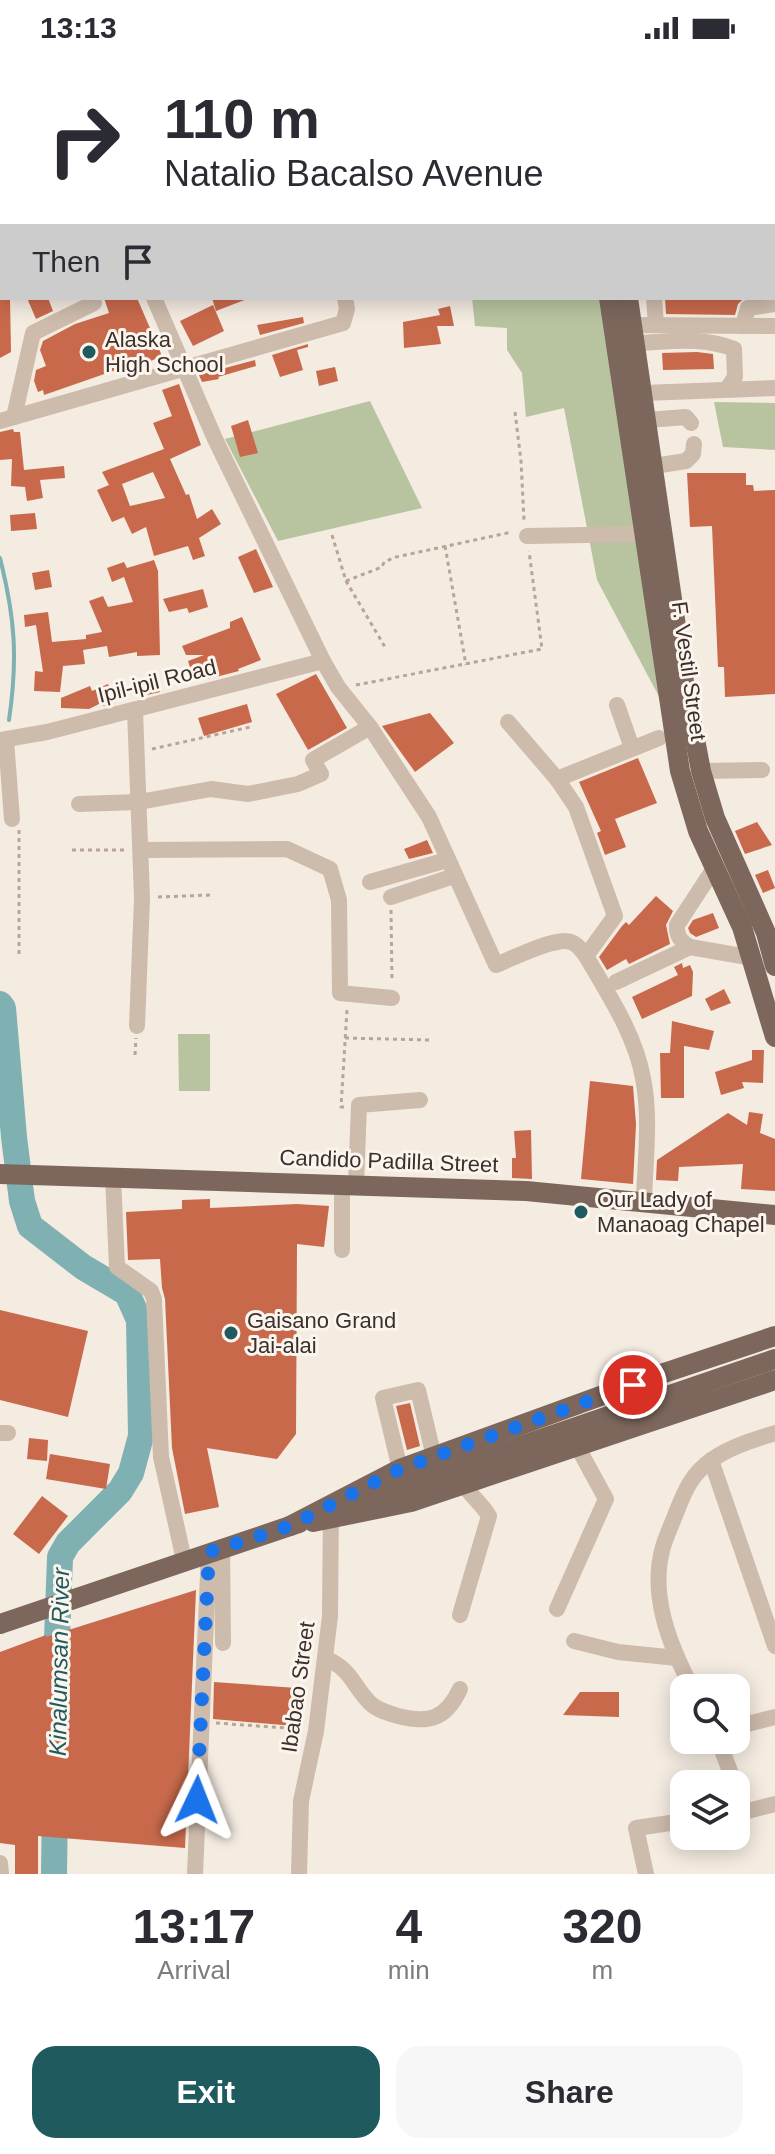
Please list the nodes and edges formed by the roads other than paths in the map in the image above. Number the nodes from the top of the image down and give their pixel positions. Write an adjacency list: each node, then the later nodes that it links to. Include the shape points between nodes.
1 (155, 300): 12 (street)
2 (345, 300): 12 (street, via 343,323)
3 (609, 300): 22 (main road, F. Vestil Street)
4 (628, 300): 11 (main road, F. Vestil Street)
5 (654, 300): 8 (street)
6 (94, 303): 16 (street, via 33,333)
7 (775, 304): 9 (street, via 748,308)
8 (656, 325): 9 (street); 11 (street)
9 (743, 326): 10 (street)
10 (775, 326)
11 (633, 334): 14 (street, via 734,349 735,377); 15 (main road, F. Vestil Street)
12 (184, 369): 16 (street); 23 (street)
13 (775, 388): 14 (street)
14 (727, 389): 15 (street)
15 (643, 393): 17 (main road, F. Vestil Street)
16 (7, 419)
17 (647, 420): 18 (street, via 686,417); 20 (main road, F. Vestil Street)
18 (691, 423)
19 (694, 444): 20 (street, via 686,461)
20 (654, 466): 32 (main road, F. Vestil Street)
21 (520, 534): 22 (street)
22 (644, 534): 38 (main road, F. Vestil Street, via 680,771)
23 (323, 661): 25 (street, Ipil-ipil Road); 27 (street)
24 (617, 705): 30 (street)
25 (135, 710): 29 (street, Ipil-ipil Road); 34 (street)
26 (508, 722): 33 (street)
27 (370, 727): 34 (street, via 313,760 321,774 298,784 248,794 211,789); 39 (street, via 429,817)
28 (659, 738): 30 (street)
29 (3, 740): 36 (street)
30 (632, 748): 33 (street)
31 (762, 770): 32 (street)
32 (701, 771): 45 (main road, F. Vestil Street)
33 (557, 779): 43 (street, via 576,807 615,916)
34 (139, 802): 35 (street); 37 (street)
35 (79, 804)
36 (12, 819)
37 (141, 850): 47 (street, via 287,849 330,869 339,900 340,993); 48 (street)
38 (715, 867): 42 (street, via 677,925 682,943); 44 (main road, F. Vestil Street)
39 (451, 868): 40 (street); 41 (street); 43 (street, via 496,965 566,941)
40 (370, 882)
41 (391, 897)
42 (690, 947): 44 (street); 46 (street)
43 (586, 956): 54 (street, via 628,1031 644,1079)
44 (753, 958): 49 (main road, F. Vestil Street)
45 (775, 966)
46 (616, 982)
47 (392, 998)
48 (137, 1026)
49 (775, 1037)
50 (420, 1100): 53 (street, via 359,1105)
51 (0, 1174): 52 (main road, Candido Padilla Street)
52 (113, 1177): 53 (main road, Candido Padilla Street); 68 (street, via 117,1267 151,1291 154,1299 161,1457)
53 (349, 1184): 54 (main road, Candido Padilla Street); 56 (street)
54 (644, 1201): 55 (main road, Candido Padilla Street)
55 (775, 1215)
56 (342, 1250)
57 (771, 1338): 58 (street); 62 (main road)
58 (775, 1361): 64 (main road, bridge)
59 (775, 1380): 61 (main road)
60 (775, 1433): 63 (street)
61 (577, 1446): 65 (main road); 69 (street, via 606,1499)
62 (434, 1457): 64 (main road); 64 (street, via 418,1390 383,1398)
63 (711, 1460): 74 (street); 76 (street, via 691,1478 662,1547 661,1604)
64 (404, 1477): 66 (main road)
65 (464, 1485): 66 (main road, via 411,1502); 70 (street, via 489,1516)
66 (331, 1512): 67 (main road); 75 (street, Ibabao Street)
67 (216, 1550): 68 (main road); 73 (street); 86 (street, via 200,1721)
68 (184, 1560): 71 (main road)
69 (557, 1609)
70 (460, 1615)
71 (0, 1624)
72 (574, 1641): 76 (street)
73 (223, 1643)
74 (775, 1646)
75 (325, 1658): 78 (street, via 343,1668 371,1704 409,1718 428,1720 447,1710); 87 (street, Ibabao Street, via 301,1801)
76 (677, 1658): 77 (street)
77 (685, 1674)
78 (460, 1689)
79 (775, 1717): 80 (street)
80 (750, 1723)
81 (775, 1804): 82 (street)
82 (750, 1811)
83 (670, 1823): 88 (street, via 636,1828)
84 (0, 1863): 85 (street)
85 (1, 1874)
86 (195, 1874)
87 (299, 1874)
88 (646, 1874)

